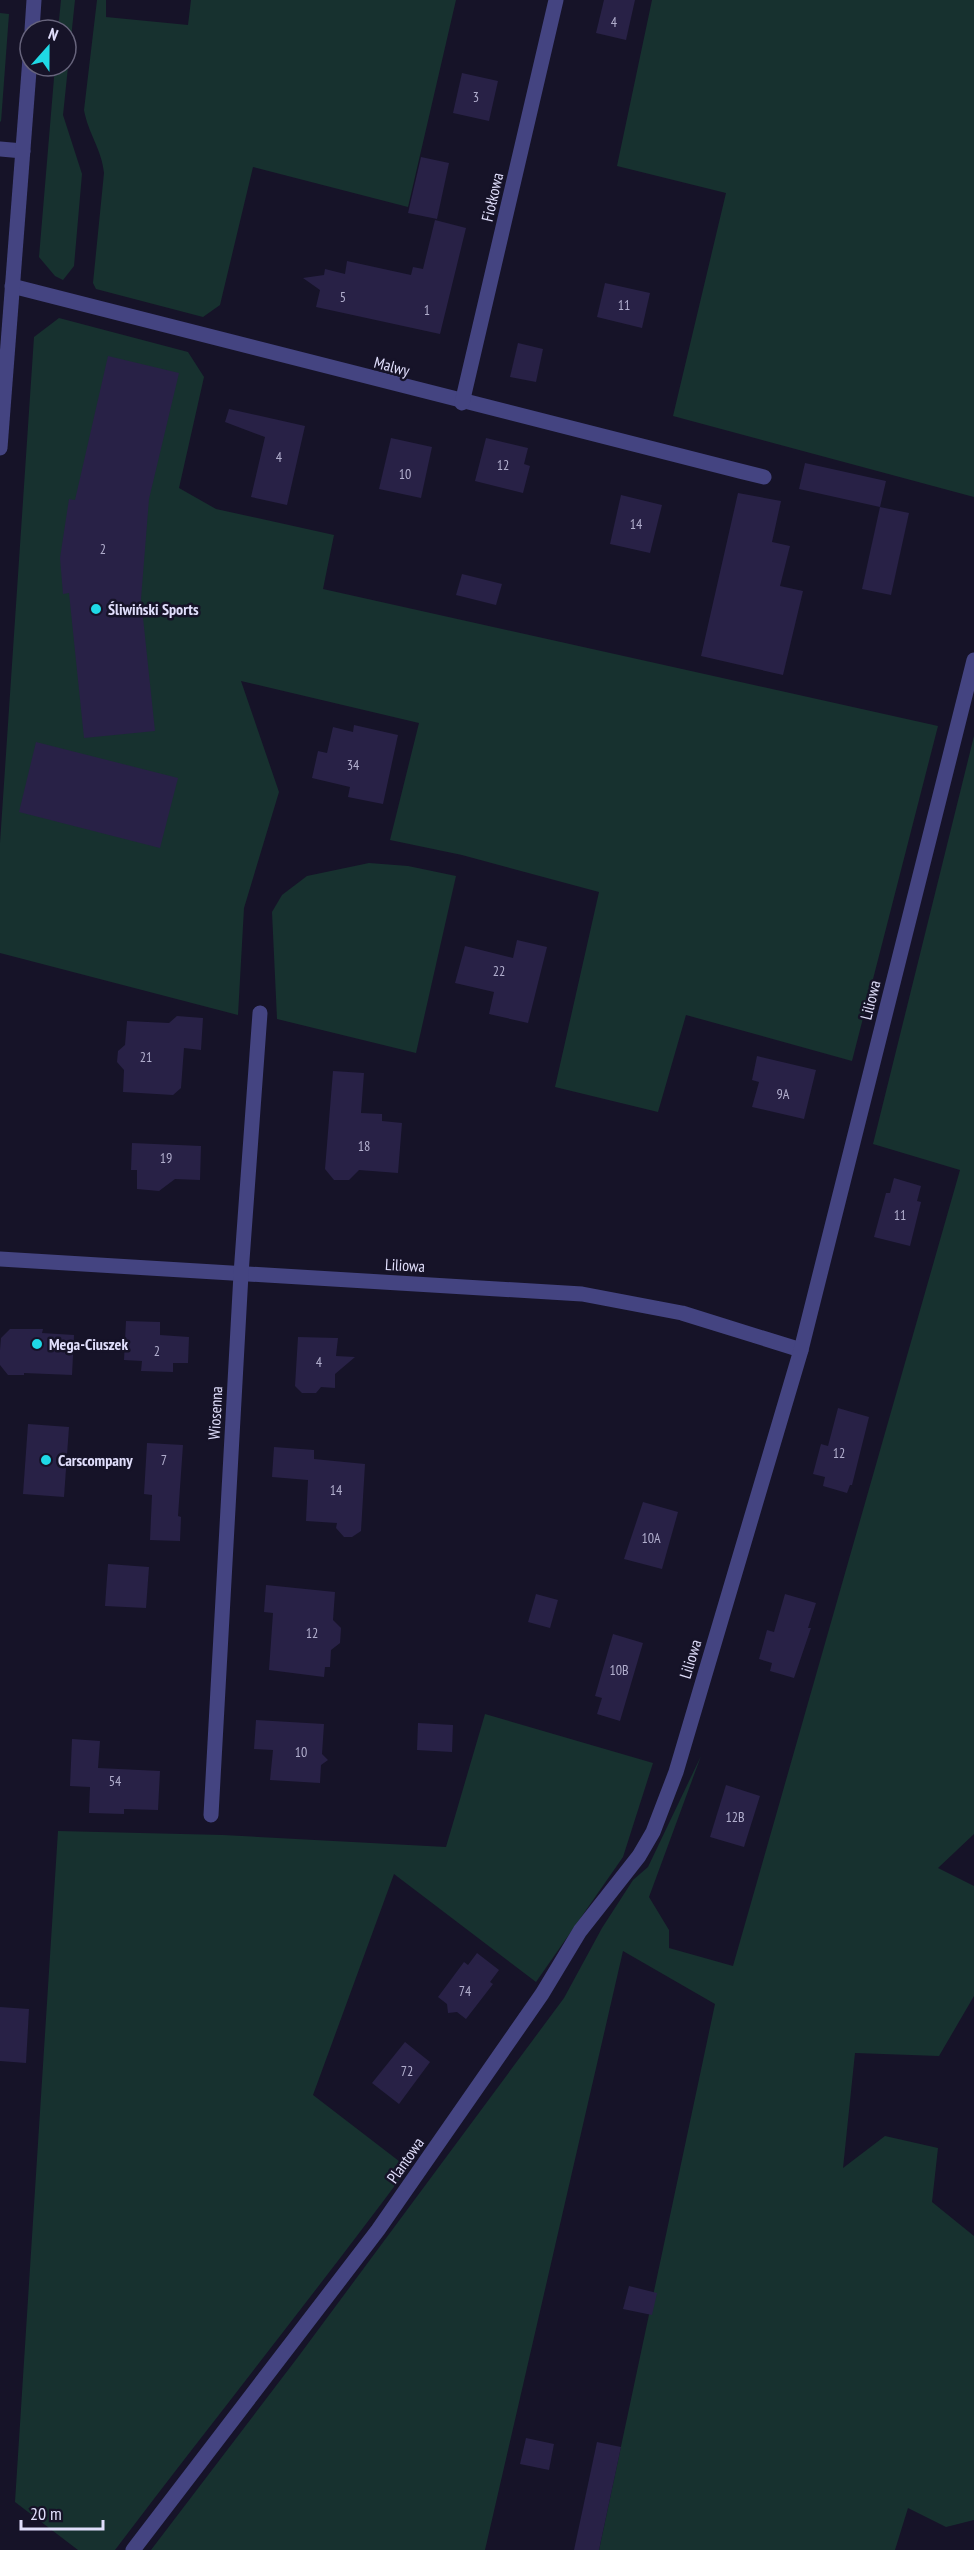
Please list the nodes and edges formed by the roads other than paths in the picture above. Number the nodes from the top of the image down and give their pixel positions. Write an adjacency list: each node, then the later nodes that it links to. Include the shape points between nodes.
1 (34, 0): 3 (street)
2 (556, 0): 8 (street, Fiołkowa)
3 (33, 18)
4 (28, 78): 6 (street)
5 (0, 149): 6 (street)
6 (23, 151): 7 (street)
7 (12, 286): 8 (street, Malwy); 9 (street)
8 (462, 403): 10 (street, Malwy)
9 (0, 448)
10 (764, 477)
11 (974, 660): 15 (street, Liliowa)
12 (260, 1013): 14 (street, Wiosenna)
13 (0, 1259): 14 (street, Liliowa)
14 (241, 1274): 15 (street, Liliowa, via 582,1294 682,1313); 17 (street, Wiosenna)
15 (801, 1350): 16 (street, Liliowa)
16 (676, 1772): 18 (street, Plantowa, via 653,1832 639,1856 580,1931 542,1994 378,2230)
17 (211, 1815)
18 (133, 2550)

